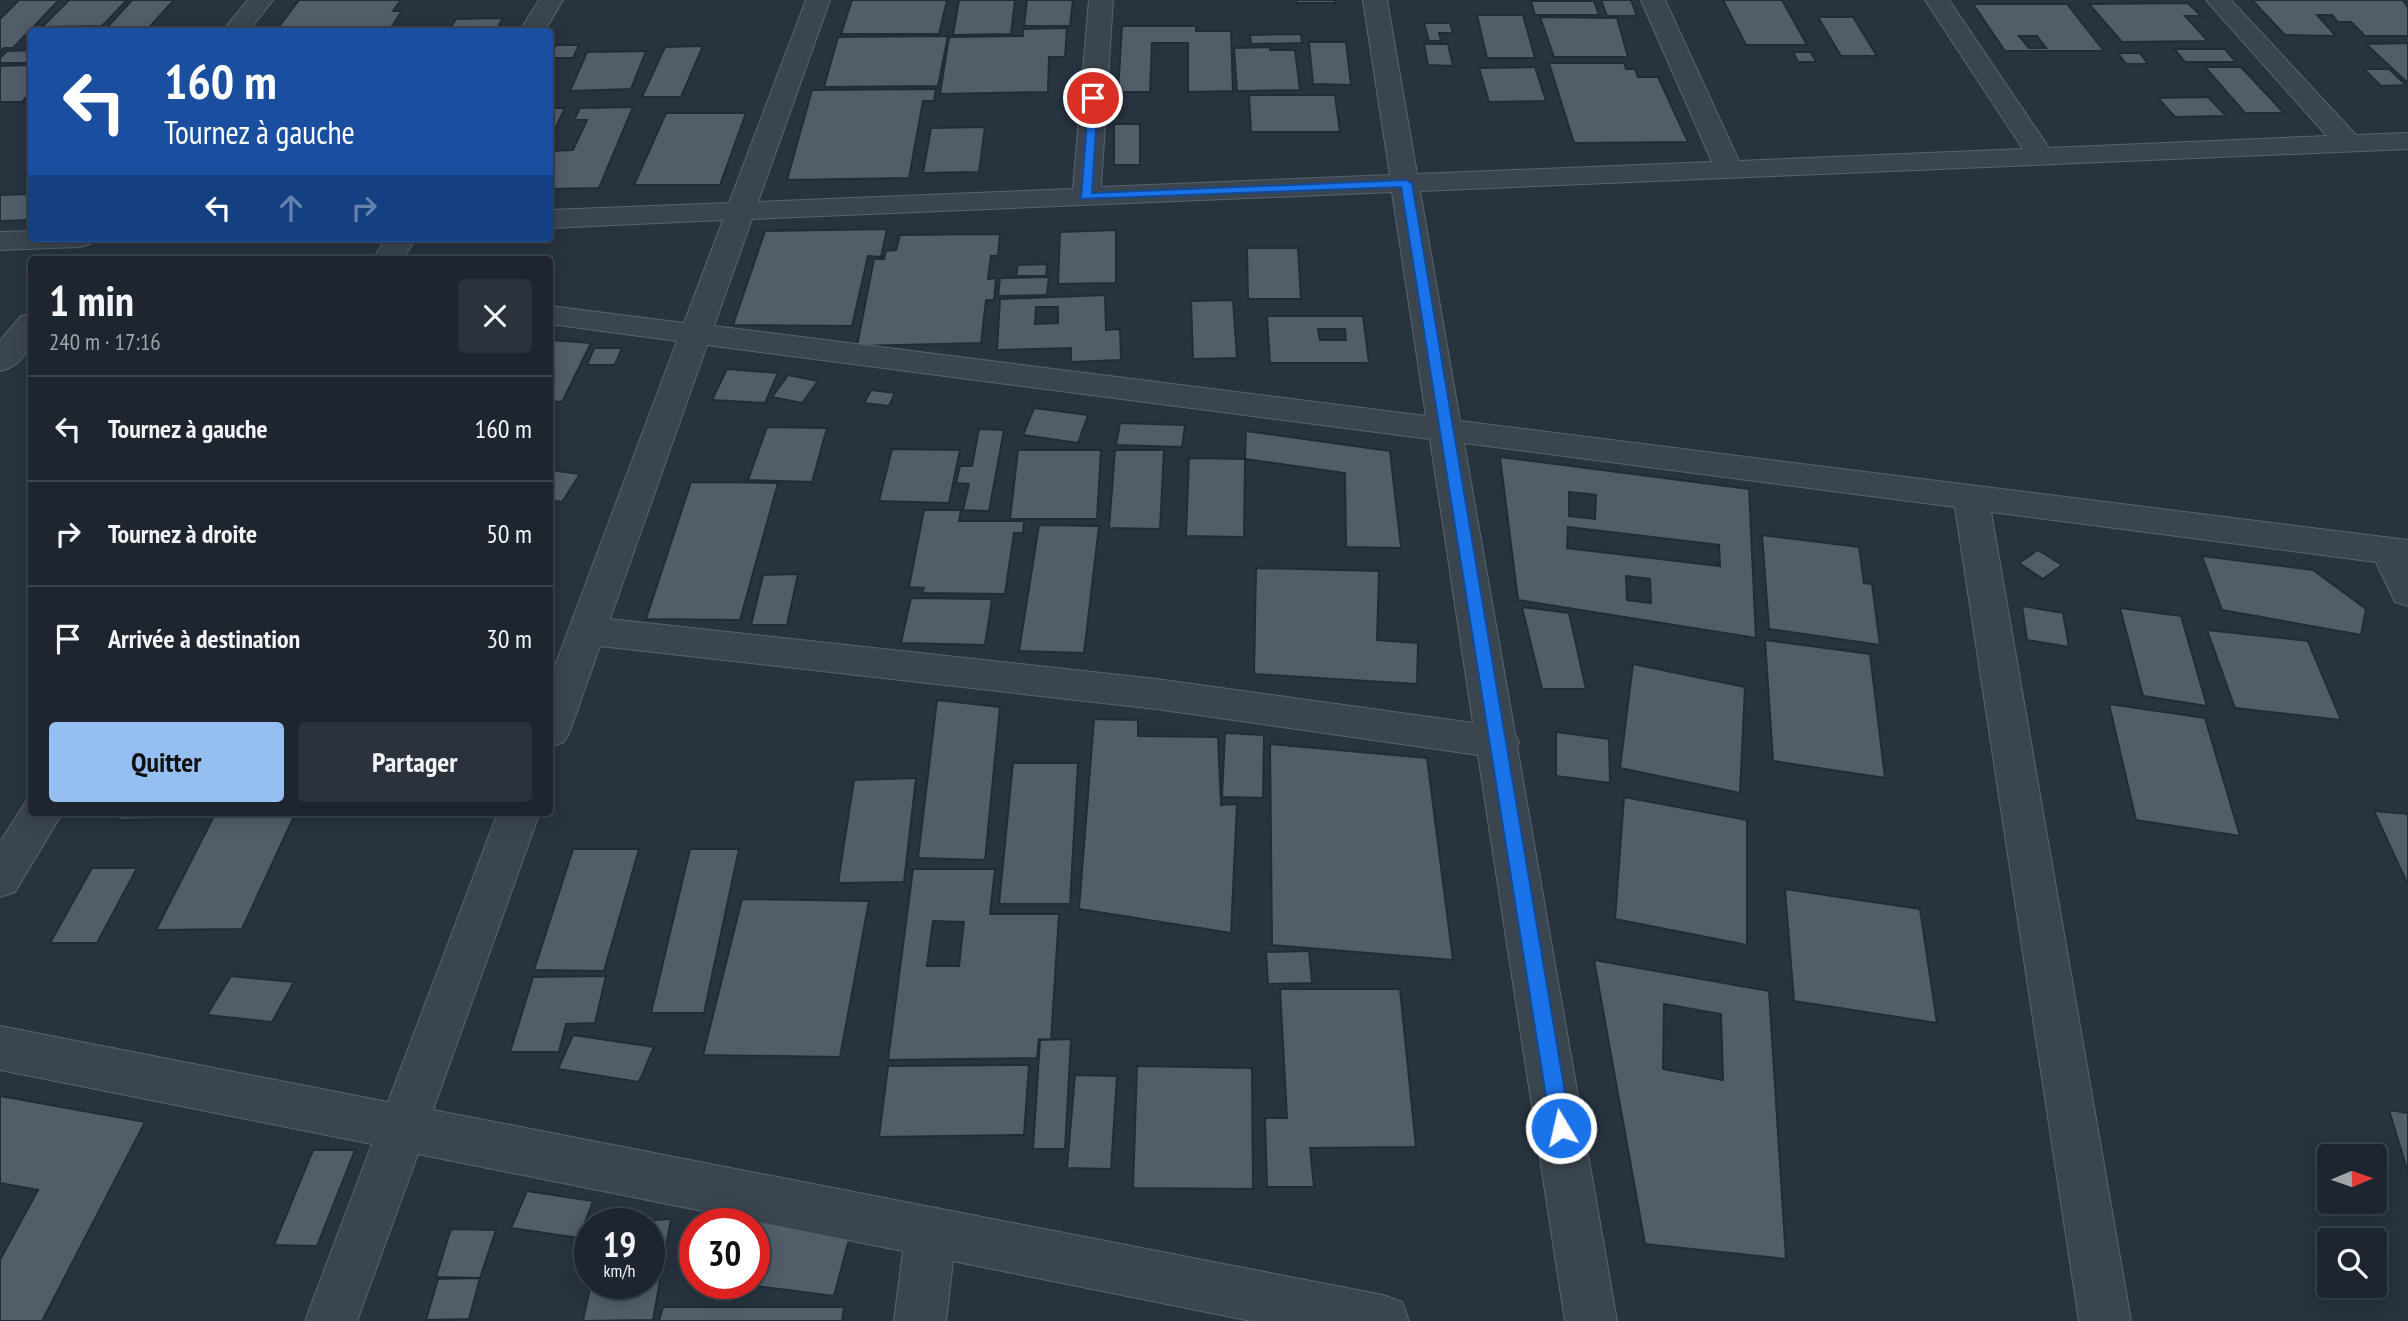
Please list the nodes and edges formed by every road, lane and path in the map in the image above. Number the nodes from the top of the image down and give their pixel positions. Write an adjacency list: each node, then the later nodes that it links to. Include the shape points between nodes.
1 (261, 0): 9 (street)
2 (551, 0): 10 (street)
3 (818, 0): 17 (street)
4 (1101, 0): 16 (street)
5 (1375, 0): 15 (street)
6 (1653, 0): 14 (street)
7 (1937, 0): 13 (street)
8 (2218, 0): 12 (street)
9 (237, 28)
10 (534, 28)
11 (2408, 141): 12 (street)
12 (2349, 144): 13 (street)
13 (2042, 157): 14 (street)
14 (1729, 170): 15 (street)
15 (1406, 183): 16 (street); 27 (street)
16 (1086, 197): 17 (street)
17 (741, 211): 18 (street); 25 (street)
18 (553, 219)
19 (28, 240): 20 (street)
20 (0, 241)
21 (101, 242): 22 (street)
22 (89, 256)
23 (553, 315): 25 (street)
24 (28, 329): 26 (street)
25 (696, 332): 27 (street); 31 (street)
26 (0, 361)
27 (1446, 428): 28 (street); 33 (street)
28 (1971, 497): 29 (street); 44 (street)
29 (2399, 552): 30 (street)
30 (2408, 593)
31 (587, 629): 32 (street); 33 (street, via 1156,694)
32 (553, 723)
33 (1499, 742): 43 (street)
34 (39, 816): 36 (street)
35 (518, 816): 38 (street)
36 (0, 879)
37 (0, 1048): 38 (street)
38 (402, 1127): 39 (street); 40 (street)
39 (931, 1232): 41 (street); 42 (street)
40 (331, 1321)
41 (920, 1321)
42 (1383, 1321)
43 (1591, 1321)
44 (2105, 1321)

